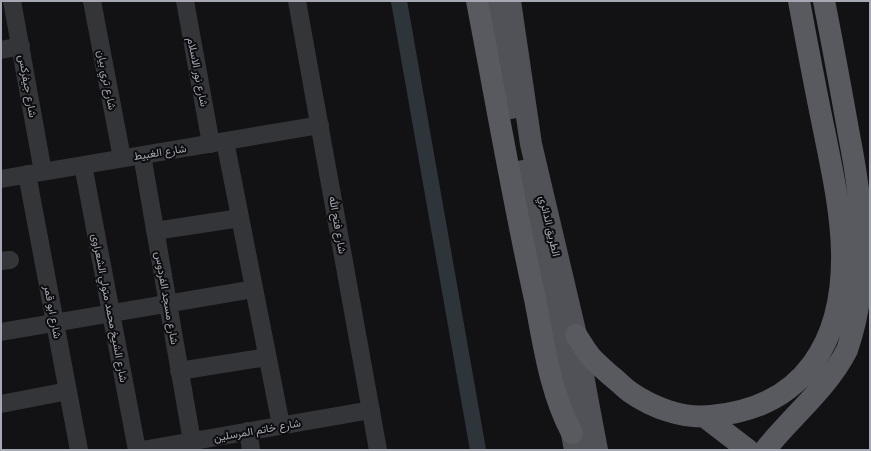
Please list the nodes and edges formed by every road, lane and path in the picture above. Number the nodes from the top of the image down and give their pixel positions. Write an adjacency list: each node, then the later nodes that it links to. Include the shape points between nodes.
1 (12, 1): 10 (street, شارع جيفركس)
2 (92, 1): 15 (street, شارع تري بيان)
3 (184, 1): 13 (street, شارع نور الاسلام)
4 (297, 1): 12 (street, شارع فتح الله)
5 (477, 1): 36 (highway, via 552,383)
6 (491, 1): 36 (main road, الطريق الدائري)
7 (510, 1): 26 (main road, الطريق الدائري, via 531,144)
8 (799, 1): 32 (highway, via 840,223 842,251 837,307 829,334 818,357 801,378 757,407 732,414)
9 (824, 1): 44 (highway, via 867,236 868,270 865,297 848,349 834,373)
10 (20, 46): 11 (street); 17 (street, شارع جيفركس)
11 (1, 50)
12 (320, 125): 13 (street, شارع الغبيط); 31 (street, شارع فتح الله)
13 (218, 142): 14 (street, شارع الغبيط); 19 (street, شارع نور الاسلام)
14 (142, 155): 15 (street, شارع الغبيط); 20 (street, شارع مسجد الفردوس)
15 (122, 158): 16 (street, شارع الغبيط)
16 (83, 165): 17 (street, شارع الغبيط); 23 (street, شارع الشيخ محمد متولي الشعراوى)
17 (35, 173): 18 (street, شارع الغبيط); 24 (street, شارع ابو قمر)
18 (1, 179)
19 (240, 218): 20 (street); 21 (street, شارع نور الاسلام)
20 (155, 231): 22 (street, شارع مسجد الفردوس)
21 (254, 289): 22 (street); 27 (street, شارع نور الاسلام)
22 (168, 303): 23 (street); 28 (street, شارع مسجد الفردوس)
23 (111, 313): 24 (street); 39 (street, شارع الشيخ محمد متولي الشعراوى)
24 (55, 322): 25 (street); 29 (street, شارع ابو قمر)
25 (1, 332)
26 (576, 335): 32 (highway, via 595,362 634,395 673,412); 42 (main road, الطريق الدائري)
27 (267, 357): 28 (street); 33 (street, شارع نور الاسلام)
28 (179, 371): 35 (street, شارع مسجد الفردوس)
29 (68, 391): 30 (street); 38 (street, شارع ابو قمر)
30 (1, 404)
31 (371, 410): 33 (street, شارع خاتم المرسلين); 41 (street, شارع فتح الله)
32 (705, 416): 43 (highway)
33 (281, 426): 34 (street, شارع خاتم المرسلين)
34 (248, 431): 35 (street, شارع خاتم المرسلين); 40 (street)
35 (192, 441): 37 (street, شارع خاتم المرسلين)
36 (573, 442)
37 (152, 449)
38 (79, 450)
39 (137, 450)
40 (251, 450)
41 (378, 450)
42 (597, 450)
43 (748, 450)
44 (765, 450)

